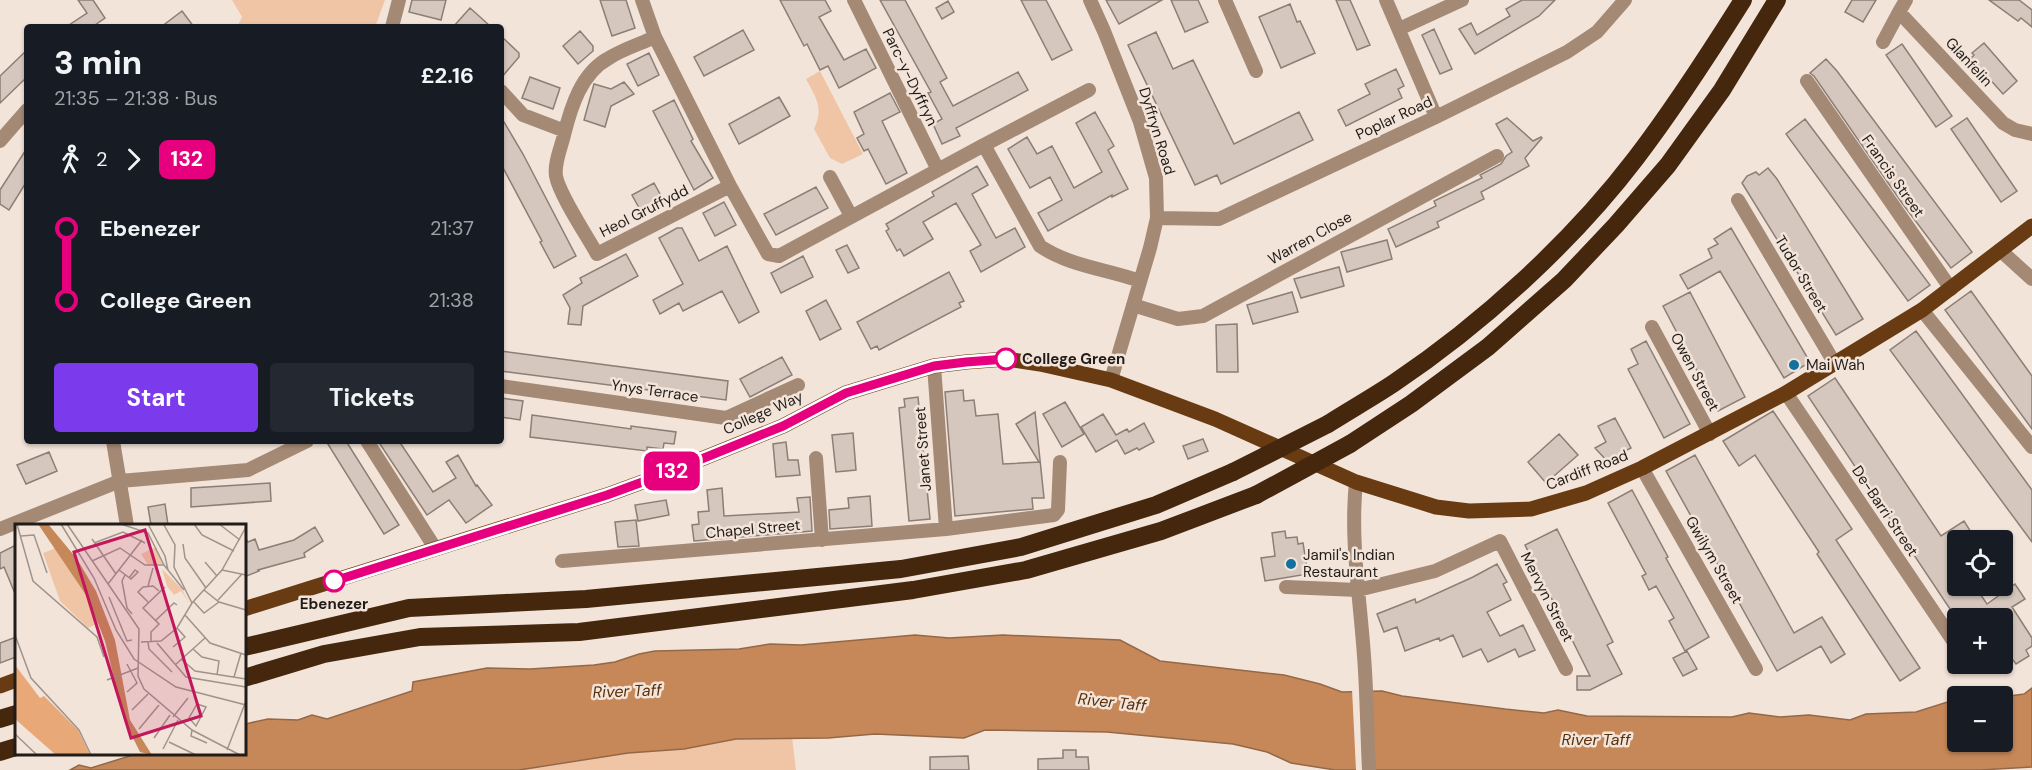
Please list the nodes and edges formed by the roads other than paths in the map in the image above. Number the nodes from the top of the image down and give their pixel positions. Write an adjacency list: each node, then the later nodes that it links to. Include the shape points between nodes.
1 (399, 0): 12 (street)
2 (642, 0): 14 (street)
3 (854, 0): 27 (street, Parc-y-Dyffryn)
4 (1090, 0): 32 (street, Dyffryn Road, via 1140,122 1156,178)
5 (1225, 0): 16 (street)
6 (1386, 0): 13 (street)
7 (1462, 0): 13 (street)
8 (1625, 0): 21 (street, Poplar Road, via 1597,32 1567,52)
9 (1743, 0): 67 (highway, bridge, via 1691,83 1635,159 1544,259 1472,325 1395,382 1328,424 1233,472 1156,505 1021,547 901,569 586,599 408,608)
10 (1777, 0): 70 (highway, bridge, via 1722,90 1668,165 1564,280 1488,347 1411,404 1350,444 1256,495 1161,531 1026,570 913,590 579,632 420,637 324,654)
11 (1903, 6): 15 (street); 23 (street, Glanfelin, via 2003,123)
12 (396, 24)
13 (1399, 29): 21 (street)
14 (655, 37): 22 (street, Heol Gruffydd, via 609,57 592,71 579,89); 29 (street)
15 (1883, 42)
16 (1256, 71)
17 (1807, 81): 37 (street, Francis Street)
18 (1089, 90): 25 (street)
19 (504, 94): 22 (street, via 523,115)
20 (24, 113): 24 (street)
21 (1436, 117): 32 (street, Poplar Road, via 1219,219)
22 (565, 131): 29 (street, Heol Gruffydd, via 556,176 597,254)
23 (2032, 134)
24 (0, 141)
25 (984, 145): 27 (street); 36 (street, via 1040,246 1073,262)
26 (1497, 156): 38 (street, Warren Close, via 1203,316 1178,319)
27 (938, 170): 31 (street)
28 (830, 177): 31 (street)
29 (730, 186): 31 (street, via 768,254 779,256)
30 (1738, 201): 41 (street, Tudor Street)
31 (851, 216)
32 (1157, 218): 36 (street, Dyffryn Road)
33 (2032, 226): 34 (main road, Cardiff Road)
34 (2001, 250): 35 (street); 37 (main road, Cardiff Road)
35 (2032, 279)
36 (1140, 281): 38 (street, Dyffryn Road)
37 (1951, 289): 39 (main road, Cardiff Road)
38 (1133, 305): 43 (street, Dyffryn Road)
39 (1923, 310): 41 (main road, Cardiff Road); 51 (street)
40 (1652, 327): 47 (street, Owen Street)
41 (1835, 364): 46 (main road, Cardiff Road)
42 (934, 366): 43 (main road, College Way, via 1006,359); 59 (street, Janet Street); 61 (main road, College Way, via 846,393 783,426 637,484)
43 (1111, 380): 56 (main road, Cardiff Road, via 1206,415)
44 (798, 385): 45 (street, Ynys Terrace, via 726,418)
45 (504, 386)
46 (1786, 393): 47 (main road, Cardiff Road); 66 (street, De-Barri Street)
47 (1710, 434): 54 (main road, Cardiff Road)
48 (114, 444): 55 (street)
49 (302, 444): 55 (street, via 248,470)
50 (369, 444): 61 (street)
51 (2032, 447)
52 (816, 458): 60 (street)
53 (1060, 462): 59 (street, Chapel Street, via 1056,514)
54 (1642, 468): 56 (main road, Cardiff Road, via 1586,493 1532,509 1509,511 1436,507); 69 (street, Gwilym Street)
55 (120, 481): 57 (street); 58 (street)
56 (1356, 482): 64 (street, via 1353,511)
57 (127, 524)
58 (0, 529)
59 (946, 529): 60 (street, Chapel Street)
60 (822, 540): 62 (street, Chapel Street)
61 (435, 548): 65 (main road, College Way)
62 (562, 561)
63 (1286, 587): 64 (street)
64 (1358, 590): 68 (street, Mervyn Street, via 1435,571 1500,541); 77 (street)
65 (246, 608)
66 (1947, 632)
67 (246, 647)
68 (1566, 669)
69 (1756, 669)
70 (246, 677)
71 (15, 680): 72 (main road)
72 (0, 686)
73 (15, 714): 74 (highway)
74 (0, 719)
75 (15, 747): 76 (highway)
76 (0, 752)
77 (1369, 770)

